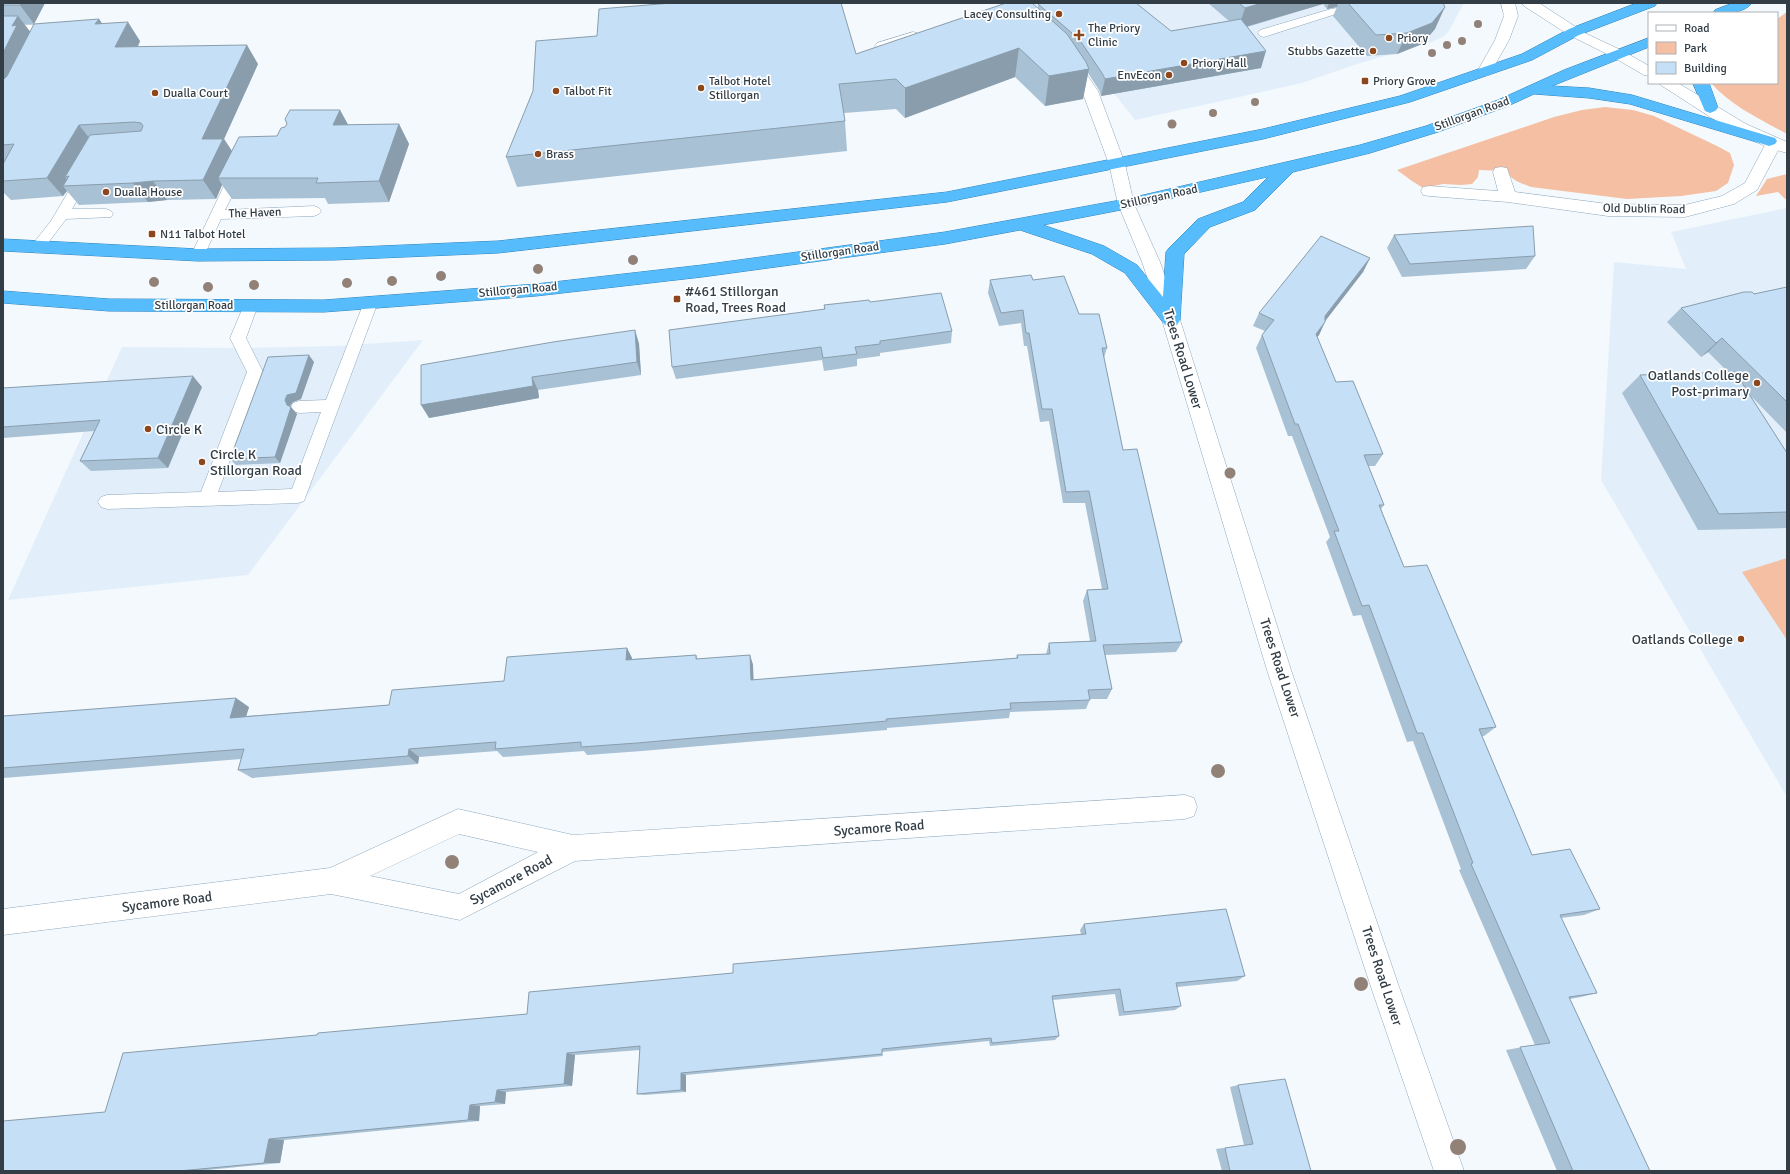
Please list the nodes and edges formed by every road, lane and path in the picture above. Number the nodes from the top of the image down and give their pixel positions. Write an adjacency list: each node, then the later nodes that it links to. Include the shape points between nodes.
1 (1394, 3): 10 (lane, via 1335,11)
2 (1508, 3): 17 (street, via 1511,16 1502,40)
3 (1529, 3): 9 (street)
4 (1650, 3): 9 (highway)
5 (1744, 3): 6 (highway)
6 (1726, 12)
7 (3, 29): 13 (lane, via 48,29)
8 (925, 32): 12 (lane)
9 (1574, 32): 15 (street); 17 (highway, via 1528,57)
10 (1264, 33)
11 (1648, 42): 15 (highway, Stillorgan Road)
12 (881, 46)
13 (38, 48)
14 (1060, 51): 25 (street, via 1070,60 1090,91)
15 (1618, 54): 16 (street); 20 (highway, Stillorgan Road)
16 (1648, 71)
17 (1484, 72): 25 (highway, via 1405,99 1263,134)
18 (1669, 84): 21 (street)
19 (1701, 84): 21 (highway)
20 (1534, 90): 22 (highway, via 1589,93 1632,100); 26 (highway, Stillorgan Road, via 1432,129)
21 (1710, 108): 22 (street)
22 (1777, 144): 29 (street, Old Dublin Road, via 1752,186 1728,200 1685,211 1608,210)
23 (244, 158): 34 (lane)
24 (92, 161): 32 (lane)
25 (1117, 164): 30 (street, Trees Road Lower); 38 (highway, via 947,197 498,247 334,254)
26 (1286, 168): 30 (highway, Stillorgan Road); 42 (highway, via 1249,206 1204,224 1175,252)
27 (1501, 172): 29 (street)
28 (1429, 190): 29 (street, Old Dublin Road)
29 (1508, 197)
30 (1126, 204): 35 (highway, Stillorgan Road); 42 (street, Trees Road Lower, via 1151,262)
31 (314, 211): 34 (lane, The Haven)
32 (62, 214): 33 (lane); 37 (lane)
33 (106, 214)
34 (216, 215): 38 (lane, The Haven)
35 (1021, 224): 40 (highway, Stillorgan Road, via 945,238 702,271 536,290); 42 (highway, via 1098,250 1131,269)
36 (3, 245): 37 (highway)
37 (37, 248): 38 (highway)
38 (198, 255)
39 (3, 297): 41 (highway, Stillorgan Road, via 109,305)
40 (371, 302): 41 (highway, Stillorgan Road, via 324,306); 43 (lane)
41 (251, 305): 45 (lane, via 238,338 255,372 249,408)
42 (1171, 320): 51 (street, Trees Road Lower, via 1279,670)
43 (332, 406): 44 (lane); 45 (lane, via 298,496)
44 (299, 407)
45 (207, 498): 46 (lane)
46 (108, 502)
47 (1185, 807): 48 (street, Sycamore Road)
48 (573, 848): 49 (street, Sycamore Road, via 458,821); 49 (street, Sycamore Road, via 460,907)
49 (331, 881): 50 (street, Sycamore Road)
50 (3, 922)
51 (1449, 1171)

